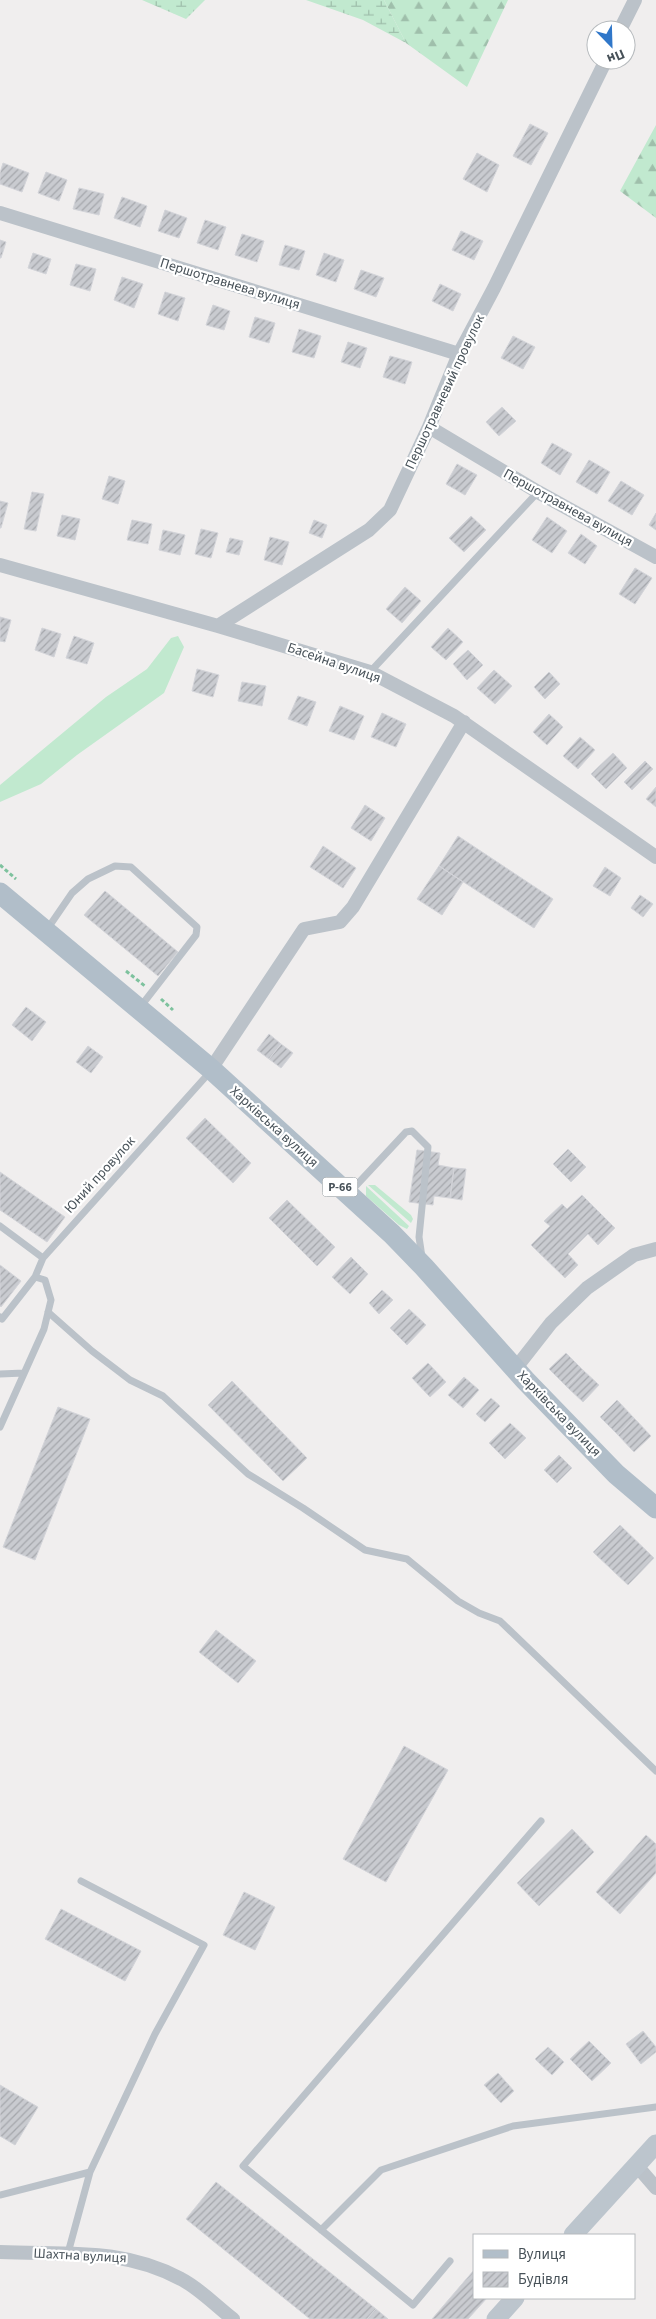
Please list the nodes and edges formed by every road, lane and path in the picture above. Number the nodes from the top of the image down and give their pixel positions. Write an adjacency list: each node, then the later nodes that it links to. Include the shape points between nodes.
1 (635, 0): 2 (street)
2 (625, 20)
3 (601, 70): 5 (street, Першотравневий провулок)
4 (0, 213): 5 (street, Першотравнева вулиця)
5 (459, 354): 6 (street, Першотравневий провулок)
6 (429, 427): 7 (street, Першотравнева вулиця); 10 (street, Першотравневий провулок, via 390,510 369,530)
7 (538, 492): 8 (street, Першотравнева вулиця); 11 (lane)
8 (656, 557)
9 (0, 565): 10 (street, Басейна вулиця)
10 (218, 626): 11 (street, Басейна вулиця)
11 (370, 672): 12 (street, Басейна вулиця)
12 (464, 722): 13 (street, Басейна вулиця); 17 (street, via 353,907 340,922 304,929)
13 (656, 857)
14 (0, 893): 15 (main road, Харківська вулиця / Р-66)
15 (46, 931): 16 (main road, Харківська вулиця / Р-66); 16 (lane, via 72,893 88,879 115,866 130,867 197,928 196,934)
16 (139, 1009): 17 (main road, Харківська вулиця / Р-66)
17 (212, 1070): 18 (main road, Харківська вулиця / Р-66); 21 (lane, Юний провулок)
18 (348, 1195): 22 (main road, Харківська вулиця / Р-66); 22 (lane, via 406,1132 412,1130 428,1147 419,1237)
19 (0, 1226): 21 (lane)
20 (656, 1249): 26 (street, via 634,1255 587,1288 551,1323)
21 (43, 1258): 23 (lane, Юний провулок)
22 (424, 1267): 26 (main road, Харківська вулиця / Р-66)
23 (35, 1277): 24 (lane, via 45,1280 51,1300); 25 (lane, Юний провулок, via 2,1319)
24 (48, 1312): 27 (lane, via 44,1329); 31 (lane, via 130,1380 163,1396 248,1474 365,1550 407,1559 458,1601 500,1621)
25 (0, 1317)
26 (515, 1369): 30 (main road, Харківська вулиця / Р-66, via 616,1474)
27 (24, 1373): 28 (lane); 29 (lane)
28 (0, 1374)
29 (0, 1428)
30 (656, 1508)
31 (656, 1771)
32 (541, 1821): 40 (lane, via 243,2166)
33 (81, 1881): 37 (lane, via 204,1945 154,2034)
34 (656, 2107): 40 (lane, via 513,2126 381,2170)
35 (656, 2144): 36 (street)
36 (636, 2166): 38 (street); 41 (street)
37 (90, 2172): 39 (lane); 43 (lane)
38 (656, 2188)
39 (0, 2194)
40 (321, 2230): 44 (lane, via 413,2305)
41 (574, 2234)
42 (0, 2252): 43 (street, Шахтна вулиця)
43 (68, 2253): 46 (street, Шахтна вулиця, via 132,2259 158,2268 183,2280)
44 (450, 2261)
45 (514, 2299): 47 (street)
46 (233, 2319)
47 (496, 2319)

